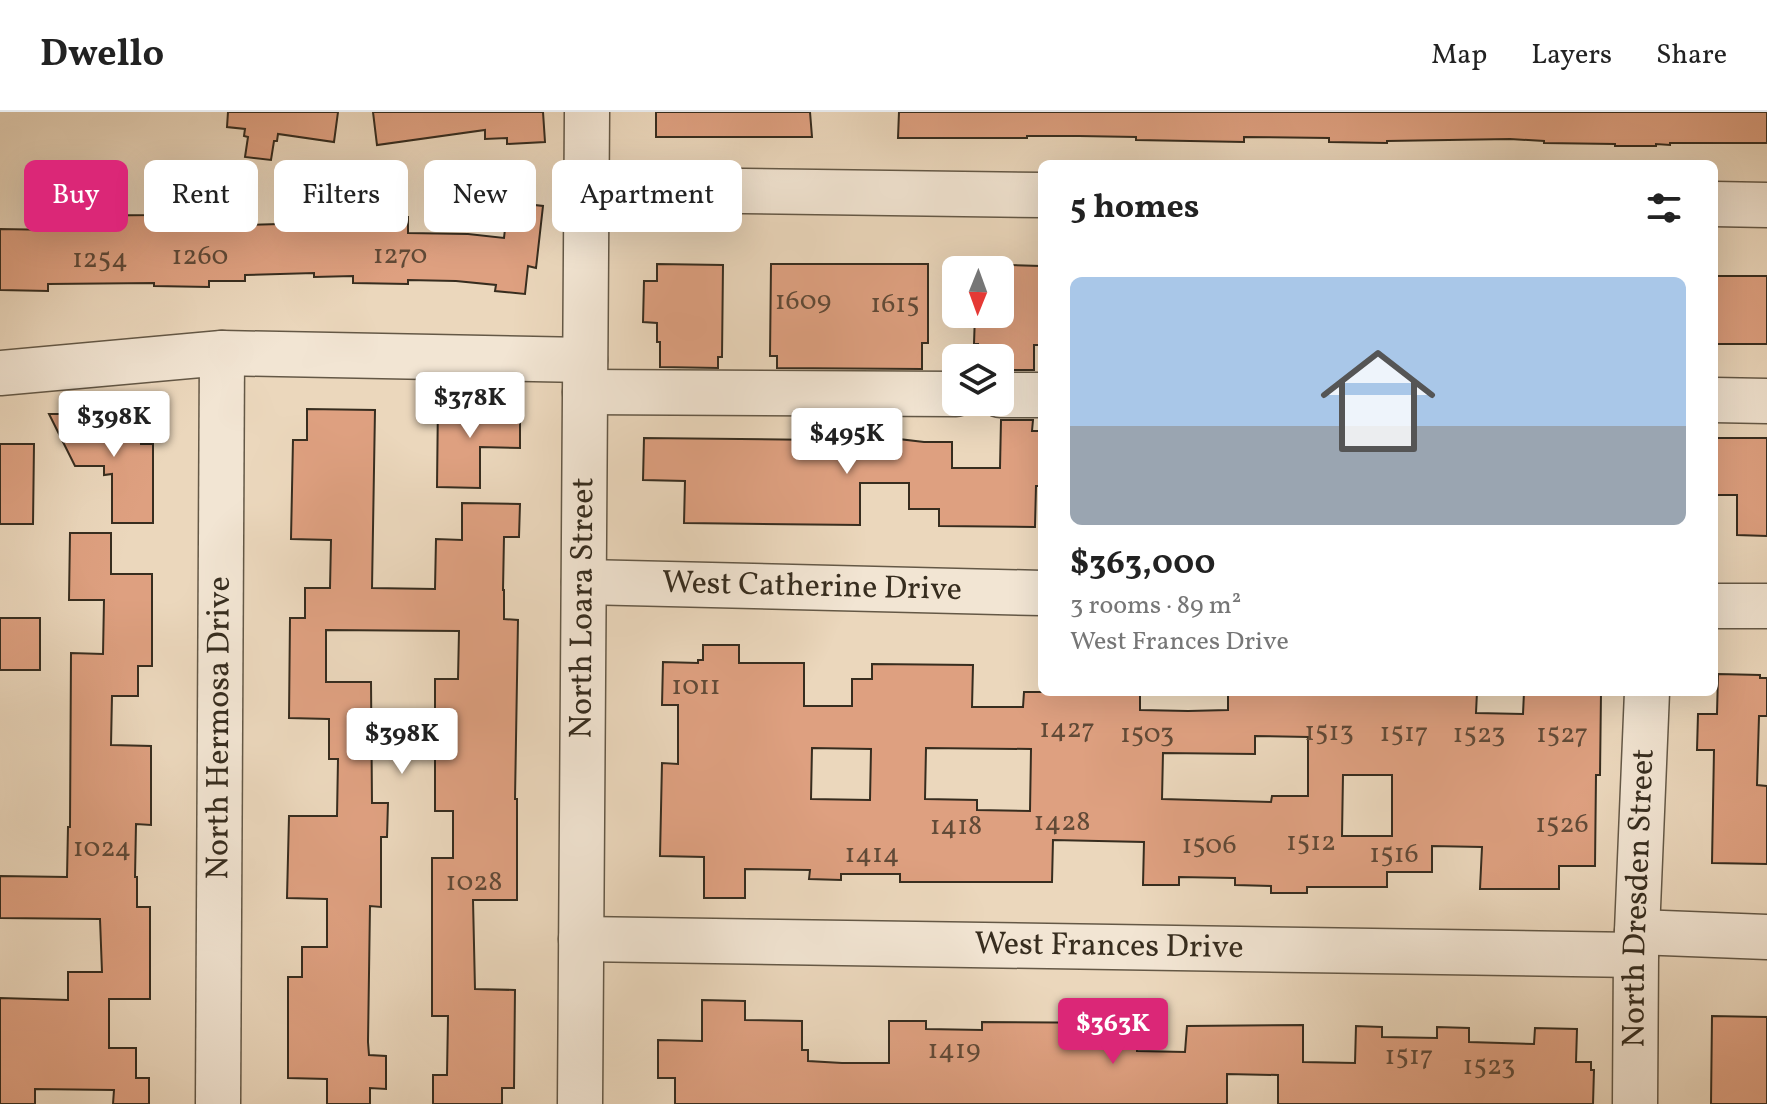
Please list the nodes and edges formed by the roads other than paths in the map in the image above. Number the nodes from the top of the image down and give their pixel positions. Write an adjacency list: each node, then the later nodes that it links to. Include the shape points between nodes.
1 (587, 112): 2 (street, North Loara Street)
2 (587, 160)
3 (742, 191): 4 (street)
4 (1038, 195)
5 (1718, 204): 6 (street)
6 (1767, 205)
7 (587, 232): 10 (street, North Loara Street)
8 (222, 353): 9 (street); 10 (street); 24 (street, North Hermosa Drive)
9 (0, 373)
10 (585, 376): 11 (street); 16 (street, North Loara Street)
11 (942, 393)
12 (1014, 395): 13 (street)
13 (1038, 395)
14 (1718, 400): 15 (street)
15 (1767, 401)
16 (584, 582): 17 (street, West Catherine Drive); 22 (street, North Loara Street)
17 (1038, 593)
18 (1718, 606): 19 (street)
19 (1767, 606)
20 (1647, 696): 23 (street, North Dresden Street)
21 (1767, 937): 23 (street, West Frances Drive)
22 (581, 939): 23 (street, West Frances Drive); 25 (street, North Loara Street)
23 (1636, 943): 26 (street, North Dresden Street)
24 (218, 1104)
25 (580, 1104)
26 (1635, 1104)

